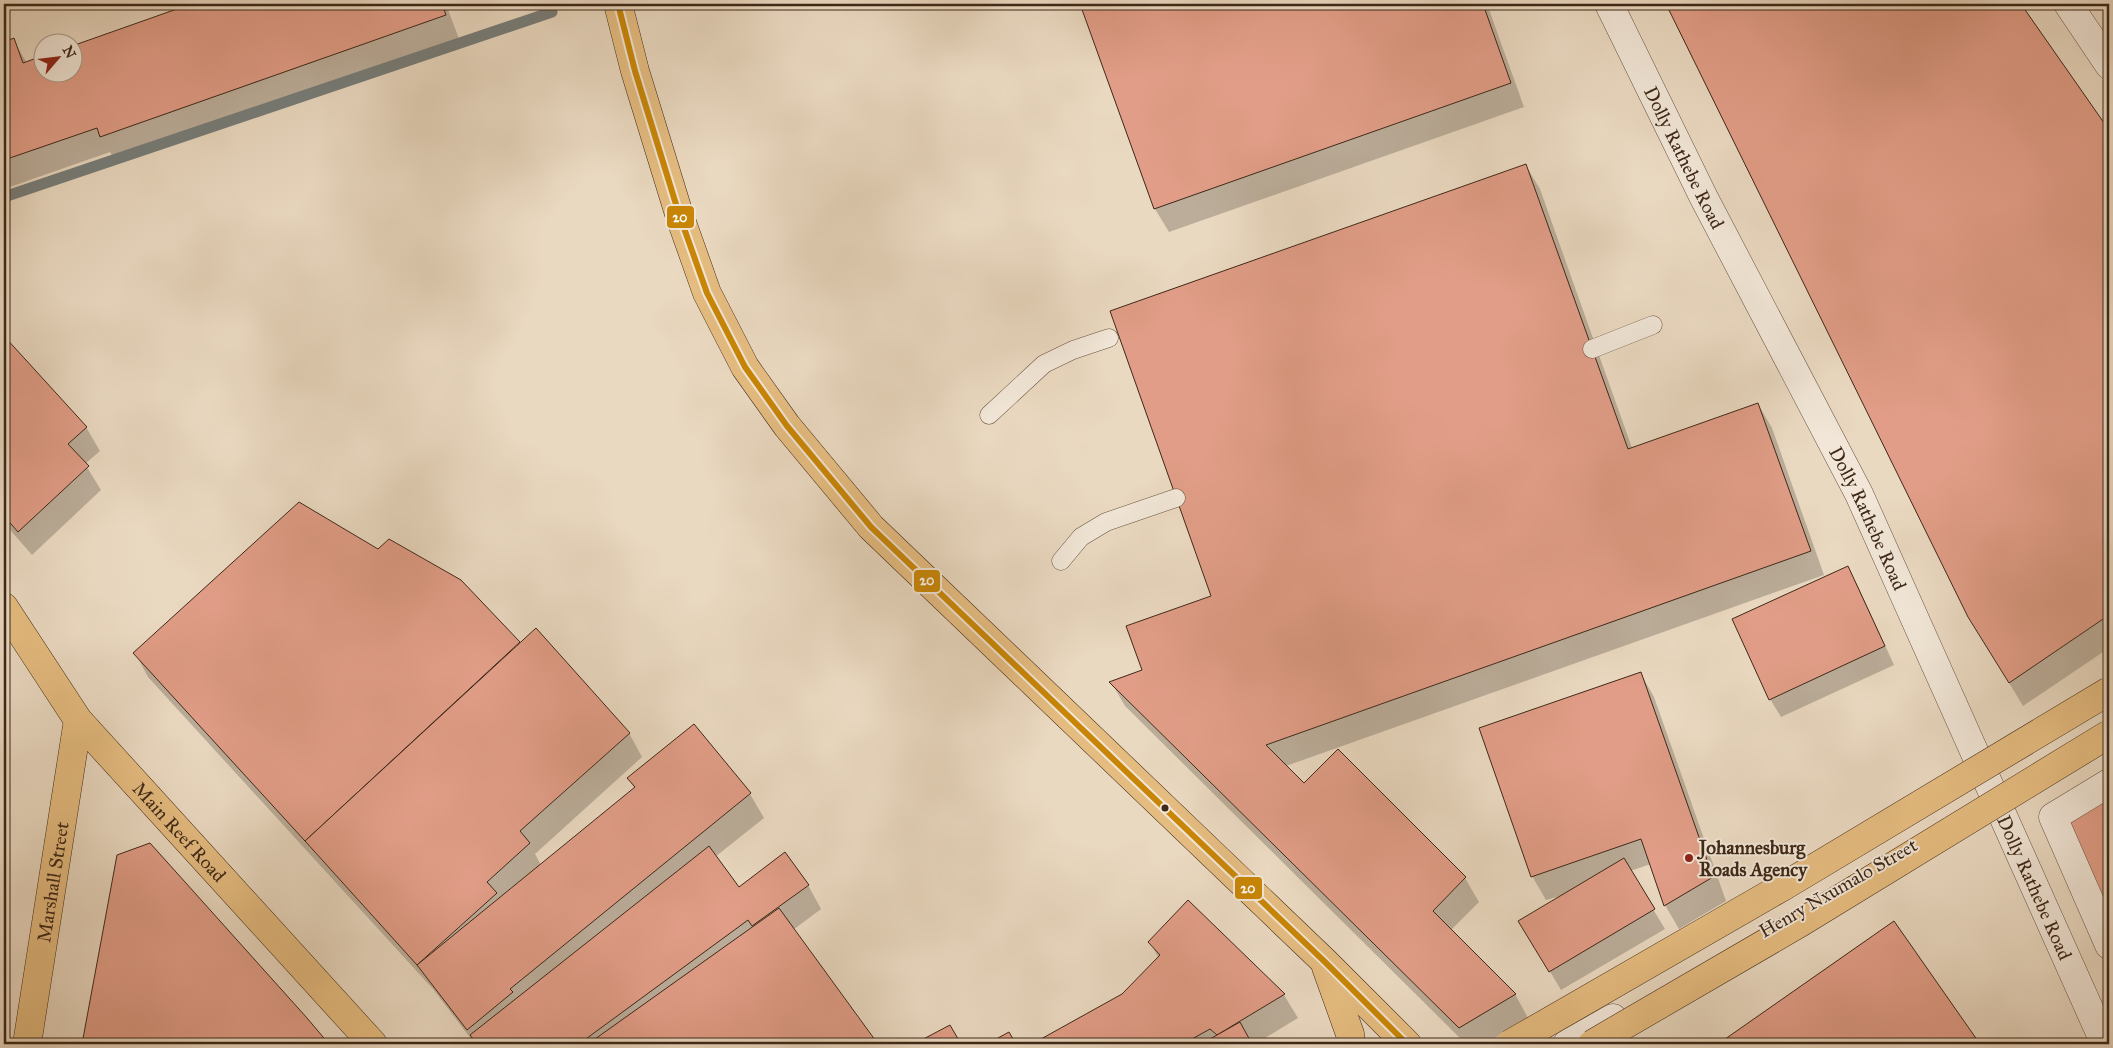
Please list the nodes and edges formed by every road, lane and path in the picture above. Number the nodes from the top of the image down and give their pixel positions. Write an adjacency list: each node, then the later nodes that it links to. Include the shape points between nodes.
1 (618, 4): 19 (main road, via 635,71 706,293 745,367 787,426 871,528)
2 (1609, 4): 17 (street, Dolly Rathebe Road, via 1704,198 1860,494)
3 (2068, 4): 4 (street)
4 (2109, 65)
5 (1654, 325): 7 (lane)
6 (1109, 338): 8 (lane, via 1044,364)
7 (1592, 350)
8 (989, 414)
9 (1176, 498): 10 (lane, via 1106,522 1081,538)
10 (1060, 561)
11 (4, 607): 13 (main road, Main Reef Road)
12 (2109, 691): 25 (main road, bridge, via 1784,886)
13 (78, 720): 21 (main road, Marshall Street); 22 (main road, Main Reef Road)
14 (2109, 729): 17 (street, Henry Nxumalo Street)
15 (2109, 734): 20 (main road, bridge, via 1800,923)
16 (2109, 783): 18 (street, via 2053,817)
17 (1996, 797): 20 (street, Henry Nxumalo Street); 27 (street, Dolly Rathebe Road)
18 (2109, 945)
19 (1325, 962): 23 (main road); 24 (main road)
20 (1594, 1038): 26 (street, Henry Nxumalo Street)
21 (27, 1044)
22 (373, 1044)
23 (1351, 1044)
24 (1407, 1044)
25 (1510, 1044)
26 (1566, 1044)
27 (2104, 1044)

